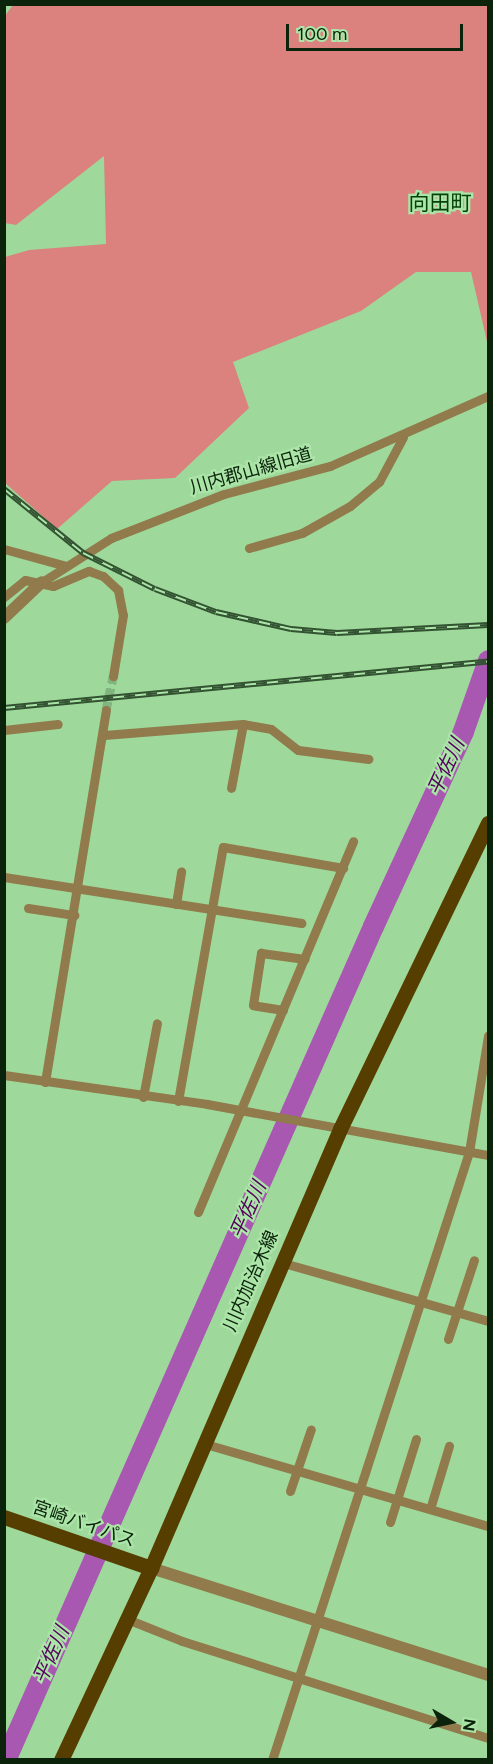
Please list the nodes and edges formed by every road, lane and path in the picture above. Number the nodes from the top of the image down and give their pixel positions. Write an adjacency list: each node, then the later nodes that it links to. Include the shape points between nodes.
1 (489, 396): 2 (street, 川内郡山線旧道)
2 (403, 437): 3 (street, via 379,482 350,506 302,533); 5 (street, 川内郡山線旧道, via 321,470 224,494 174,513 111,538)
3 (249, 548)
4 (4, 549): 5 (street)
5 (66, 566): 6 (street, 川内郡山線旧道)
6 (42, 582): 7 (street, via 25,580); 8 (street, 川内郡山線旧道); 9 (street, via 53,586 89,571 103,576 118,590 123,615)
7 (4, 597)
8 (4, 618)
9 (113, 676)
10 (106, 710): 14 (street)
11 (58, 724): 13 (street)
12 (243, 724): 14 (street); 15 (street, via 271,729 298,750); 16 (street)
13 (4, 730)
14 (104, 735): 22 (street)
15 (368, 759)
16 (231, 788)
17 (489, 823): 37 (main road, 川内加治木線)
18 (353, 842): 19 (street)
19 (343, 868): 25 (street, via 223,847); 28 (street)
20 (181, 871): 23 (street)
21 (4, 877): 22 (street)
22 (78, 889): 23 (street); 26 (street)
23 (176, 904): 25 (street)
24 (28, 908): 26 (street)
25 (212, 910): 27 (street); 35 (street)
26 (74, 915): 33 (street)
27 (301, 923)
28 (305, 959): 29 (street); 29 (street, via 261,953 254,1005)
29 (283, 1010): 36 (street)
30 (157, 1023): 34 (street)
31 (489, 1036): 38 (street)
32 (4, 1075): 33 (street)
33 (45, 1082): 34 (street)
34 (143, 1097): 35 (street)
35 (178, 1101): 36 (street)
36 (240, 1112): 37 (street); 40 (street)
37 (340, 1130): 38 (street); 42 (main road, 川内加治木線)
38 (469, 1152): 39 (street); 43 (street)
39 (489, 1155)
40 (198, 1212)
41 (474, 1260): 44 (street)
42 (280, 1262): 43 (street); 49 (main road, 川内加治木線)
43 (421, 1303): 44 (street); 52 (street)
44 (457, 1312): 45 (street); 46 (street)
45 (489, 1321)
46 (448, 1339)
47 (311, 1429): 51 (street)
48 (416, 1438): 54 (street)
49 (202, 1443): 51 (street); 59 (main road, 川内加治木線)
50 (449, 1446): 55 (street)
51 (297, 1471): 52 (street); 53 (street)
52 (360, 1488): 54 (street); 61 (street)
53 (290, 1491)
54 (397, 1499): 55 (street); 57 (street)
55 (430, 1509): 58 (street)
56 (4, 1517): 59 (main road, 宮崎バイパス)
57 (390, 1522)
58 (488, 1525)
59 (151, 1568): 60 (main road, 川内加治木線); 61 (street)
60 (127, 1619): 63 (street); 65 (main road, 川内加治木線)
61 (317, 1621): 62 (street); 63 (street)
62 (489, 1675)
63 (298, 1678): 64 (street); 66 (street)
64 (489, 1738)
65 (61, 1760)
66 (272, 1760)

